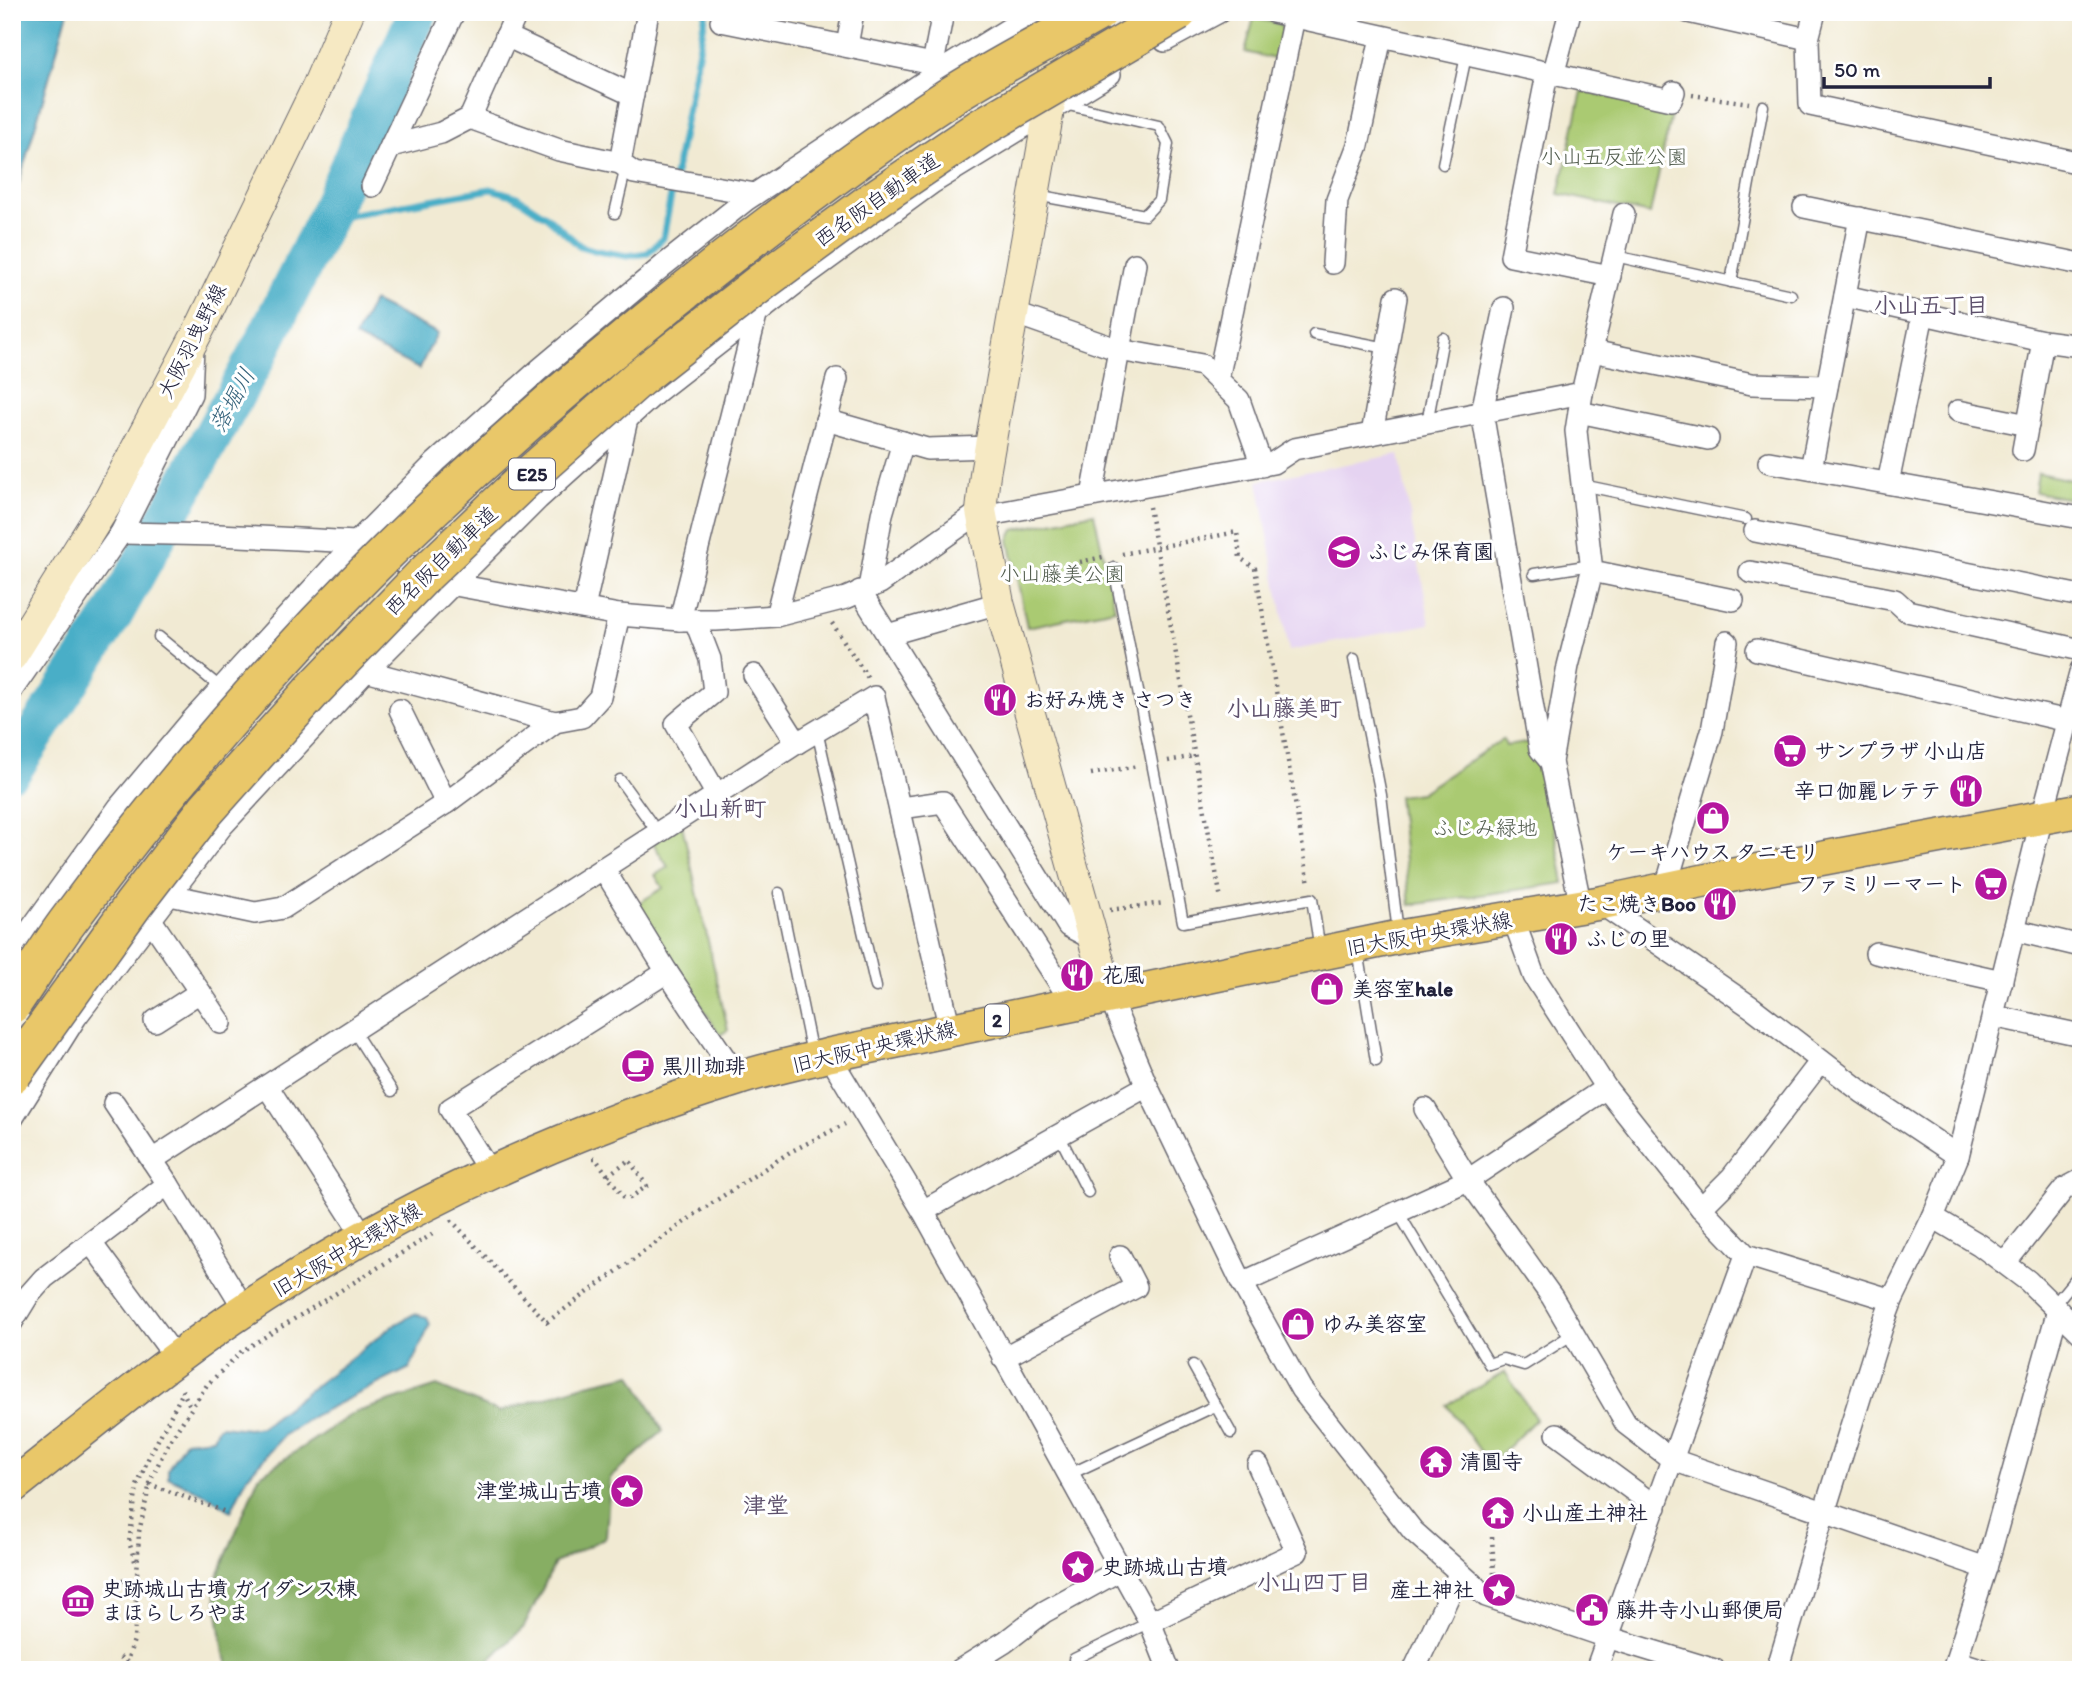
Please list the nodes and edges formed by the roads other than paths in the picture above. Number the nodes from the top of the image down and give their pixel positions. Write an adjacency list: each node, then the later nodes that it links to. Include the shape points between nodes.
1 (349, 12): 57 (street, 大阪羽曳野線)
2 (454, 12): 31 (street)
3 (517, 12): 19 (street)
4 (853, 12): 22 (street)
5 (943, 12): 24 (street)
6 (1036, 12): 24 (street)
7 (1059, 12): 29 (street)
8 (1098, 12): 146 (highway, 西名阪自動車道 / E25, bridge, via 952,95 827,181 615,347 502,444 390,549 285,658 171,790 65,926)
9 (1178, 12): 157 (highway, 西名阪自動車道 / E25, bridge, via 979,129 868,204 639,377 523,481 313,690 206,810)
10 (1219, 12): 29 (street)
11 (1273, 12): 16 (street)
12 (1570, 12): 25 (street)
13 (1688, 12): 21 (street)
14 (1815, 12): 21 (street)
15 (648, 13): 27 (street)
16 (1294, 17): 20 (street); 63 (street)
17 (759, 20): 18 (street); 22 (street)
18 (721, 21)
19 (506, 36): 27 (street); 30 (street)
20 (1381, 37): 23 (street); 42 (street, via 1358,145 1337,200)
21 (1808, 39): 32 (street, via 1810,105)
22 (847, 46): 24 (street)
23 (1465, 56): 25 (street); 33 (lane)
24 (935, 69): 36 (street)
25 (1550, 74): 26 (street, via 1671,100); 45 (street, via 1511,256)
26 (1674, 92)
27 (633, 95): 34 (street)
28 (1763, 106): 46 (lane)
29 (1055, 107): 37 (street); 37 (lane, via 1159,126 1168,144 1158,200 1145,215); 53 (street, via 932,183)
30 (470, 118): 31 (street, via 441,133); 34 (street, via 559,150)
31 (391, 146): 35 (street)
32 (2081, 163)
33 (1443, 164)
34 (623, 165): 36 (street, via 634,173); 39 (lane)
35 (372, 186)
36 (755, 194): 87 (street, via 540,369)
37 (1034, 194): 51 (street)
38 (1804, 207): 41 (street)
39 (615, 213)
40 (1624, 214): 45 (street)
41 (1860, 218): 44 (street); 48 (street)
42 (1333, 263)
43 (1135, 264): 60 (street)
44 (2081, 264)
45 (1612, 266): 46 (lane); 61 (street)
46 (1731, 282): 47 (lane)
47 (1791, 295)
48 (1845, 296): 52 (street); 64 (street)
49 (1396, 298): 59 (street)
50 (1504, 308): 67 (street)
51 (1013, 313): 60 (street); 75 (street)
52 (1923, 314): 56 (street); 80 (street)
53 (756, 316): 68 (street); 100 (street)
54 (1314, 334): 59 (lane)
55 (1443, 338): 70 (lane)
56 (2043, 341): 58 (street); 71 (street)
57 (193, 342): 86 (street, via 191,394); 106 (street, 大阪羽曳野線, via 109,500)
58 (2081, 346)
59 (1387, 348): 72 (street)
60 (1119, 350): 63 (street, via 1202,365); 82 (street)
61 (1592, 351): 64 (street, via 1752,384); 65 (street)
62 (836, 379): 69 (street)
63 (1219, 379): 78 (street, via 1238,400)
64 (1827, 386): 79 (street)
65 (1581, 403): 67 (street); 73 (street); 81 (street, via 1576,431)
66 (1958, 411): 71 (street)
67 (1482, 412): 70 (street); 118 (street, via 1540,749)
68 (627, 419): 92 (street); 97 (street)
69 (826, 420): 74 (street); 99 (street)
70 (1427, 423): 72 (street)
71 (2028, 425): 76 (street)
72 (1372, 434): 78 (street, via 1294,449)
73 (1708, 439)
74 (903, 442): 75 (street, via 928,449); 93 (street)
75 (990, 447): 83 (street)
76 (2023, 450)
77 (1769, 462): 79 (street)
78 (1262, 466): 82 (street)
79 (1811, 469): 80 (street)
80 (1888, 483): 84 (street)
81 (1582, 485): 85 (lane); 89 (street)
82 (1092, 496): 83 (street)
83 (982, 514): 93 (street); 96 (street)
84 (2081, 518)
85 (1750, 525): 94 (street)
86 (127, 533): 87 (street); 112 (street)
87 (356, 542): 92 (street); 111 (street)
88 (1114, 568): 139 (lane, via 1183,922 1312,899)
89 (1592, 568): 91 (lane); 95 (street); 118 (street)
90 (1750, 572): 105 (street, via 1895,600 1907,611)
91 (1534, 574)
92 (450, 584): 97 (street); 109 (street)
93 (865, 590): 99 (street); 101 (street)
94 (2081, 596)
95 (1732, 600)
96 (999, 603): 101 (street); 135 (street)
97 (584, 608): 98 (street)
98 (619, 615): 100 (street); 115 (street, via 600,697 582,717)
99 (776, 616): 100 (street)
100 (688, 620): 120 (street, via 710,659 714,692 676,724)
101 (887, 635): 135 (street, via 1068,926)
102 (159, 637): 111 (lane)
103 (1727, 642): 127 (street, via 1712,731)
104 (1757, 650): 114 (street)
105 (2081, 650)
106 (12, 656)
107 (1354, 659): 134 (lane, via 1381,795)
108 (2081, 670): 114 (street)
109 (366, 671): 115 (street); 129 (street, via 222,826)
110 (754, 675): 117 (street)
111 (220, 688): 140 (street, via 119,807)
112 (12, 690)
113 (400, 709): 121 (street)
114 (2068, 721): 124 (street)
115 (555, 722): 121 (street)
116 (817, 731): 117 (street); 122 (street, via 874,697); 143 (lane)
117 (797, 743): 120 (street)
118 (1551, 762): 130 (street)
119 (620, 780): 125 (lane)
120 (717, 794): 125 (street)
121 (446, 803): 129 (street, via 283,908 255,913)
122 (901, 808): 147 (street, via 943,802); 152 (street)
123 (2081, 810): 124 (main road, 旧大阪中央環状線 / 2)
124 (2042, 817): 127 (main road, 旧大阪中央環状線 / 2); 133 (street)
125 (658, 833): 126 (street)
126 (603, 868): 141 (street); 151 (street)
127 (1665, 890): 130 (main road, 旧大阪中央環状線 / 2)
128 (779, 893): 154 (lane)
129 (170, 895): 132 (street)
130 (1591, 905): 131 (main road, 旧大阪中央環状線 / 2); 156 (street, via 1754,1009)
131 (1513, 918): 134 (main road, 旧大阪中央環状線 / 2); 161 (street, via 1534,976)
132 (151, 919): 144 (street); 165 (street, via 76,1017)
133 (2014, 930): 137 (street); 142 (street)
134 (1399, 937): 136 (main road, 旧大阪中央環状線 / 2)
135 (1093, 939): 145 (street)
136 (1358, 946): 139 (main road, 旧大阪中央環状線 / 2); 155 (lane)
137 (2081, 946)
138 (1876, 953): 142 (street)
139 (1321, 954): 145 (main road, 旧大阪中央環状線 / 2)
140 (12, 955)
141 (667, 971): 158 (street); 169 (street, via 450,1109)
142 (2001, 981): 148 (street)
143 (876, 987)
144 (200, 992): 149 (street); 150 (street)
145 (1109, 996): 147 (main road, 旧大阪中央環状線 / 2); 160 (street)
146 (12, 1004)
147 (1073, 1004): 152 (main road, 旧大阪中央環状線 / 2)
148 (1993, 1016): 153 (street); 167 (street)
149 (155, 1021)
150 (221, 1023)
151 (353, 1030): 159 (street); 162 (lane)
152 (950, 1030): 154 (main road, 旧大阪中央環状線 / 2)
153 (2081, 1035)
154 (821, 1057): 158 (main road, 旧大阪中央環状線 / 2); 175 (street)
155 (1376, 1061)
156 (1821, 1061): 167 (street); 174 (street, via 1732,1177)
157 (12, 1074)
158 (738, 1078): 169 (main road, 旧大阪中央環状線 / 2, via 614,1121)
159 (267, 1086): 168 (street); 178 (street)
160 (1147, 1086): 166 (street); 184 (street)
161 (1606, 1088): 170 (street); 174 (street)
162 (392, 1091)
163 (114, 1103): 168 (street)
164 (1425, 1109): 170 (street)
165 (12, 1119)
166 (1059, 1135): 173 (lane); 175 (street)
167 (1958, 1156): 177 (street)
168 (152, 1160): 172 (street)
169 (491, 1174): 178 (main road, 旧大阪中央環状線 / 2, via 443,1218)
170 (1468, 1180): 176 (street); 190 (street)
171 (2081, 1180): 182 (street, via 2064,1189)
172 (168, 1184): 179 (street); 187 (street)
173 (1088, 1192)
174 (1701, 1208): 180 (street)
175 (923, 1211): 192 (street)
176 (1398, 1212): 184 (street); 190 (lane, via 1489,1364 1503,1359 1524,1365)
177 (1933, 1217): 182 (street); 185 (street)
178 (363, 1237): 187 (main road, 旧大阪中央環状線 / 2)
179 (91, 1242): 188 (street, via 44,1278); 191 (street)
180 (1746, 1255): 185 (street); 197 (street)
181 (1120, 1256): 192 (street, via 1136,1287)
182 (2005, 1263): 186 (street)
183 (2081, 1272): 186 (lane)
184 (1242, 1283): 205 (street, via 1301,1390 1395,1511)
185 (1892, 1300): 202 (street)
186 (2055, 1308): 189 (street); 203 (street)
187 (245, 1311): 191 (main road, 旧大阪中央環状線 / 2)
188 (12, 1322)
189 (2081, 1333)
190 (1573, 1334): 197 (street, via 1626,1424)
191 (176, 1358): 200 (main road, 旧大阪中央環状線 / 2)
192 (1003, 1358): 199 (street)
193 (1193, 1365): 194 (lane)
194 (1215, 1406): 195 (lane); 199 (lane)
195 (1231, 1433)
196 (1557, 1434): 201 (street)
197 (1674, 1460): 201 (street); 202 (street)
198 (1258, 1465): 206 (street, via 1297,1552)
199 (1068, 1475): 204 (street)
200 (15, 1480)
201 (1656, 1507): 207 (street)
202 (1824, 1513): 203 (street); 215 (street)
203 (1986, 1568): 209 (street)
204 (1120, 1570): 206 (street); 210 (street, via 1044,1612)
205 (1459, 1574): 207 (street, via 1486,1596); 212 (street)
206 (1150, 1622): 208 (lane); 211 (street)
207 (1607, 1637): 213 (street); 214 (street)
208 (1074, 1659)
209 (1955, 1663): 216 (lane)
210 (960, 1670)
211 (1169, 1670)
212 (1414, 1670)
213 (1596, 1670)
214 (1715, 1670)
215 (1777, 1670)
216 (2001, 1670)

